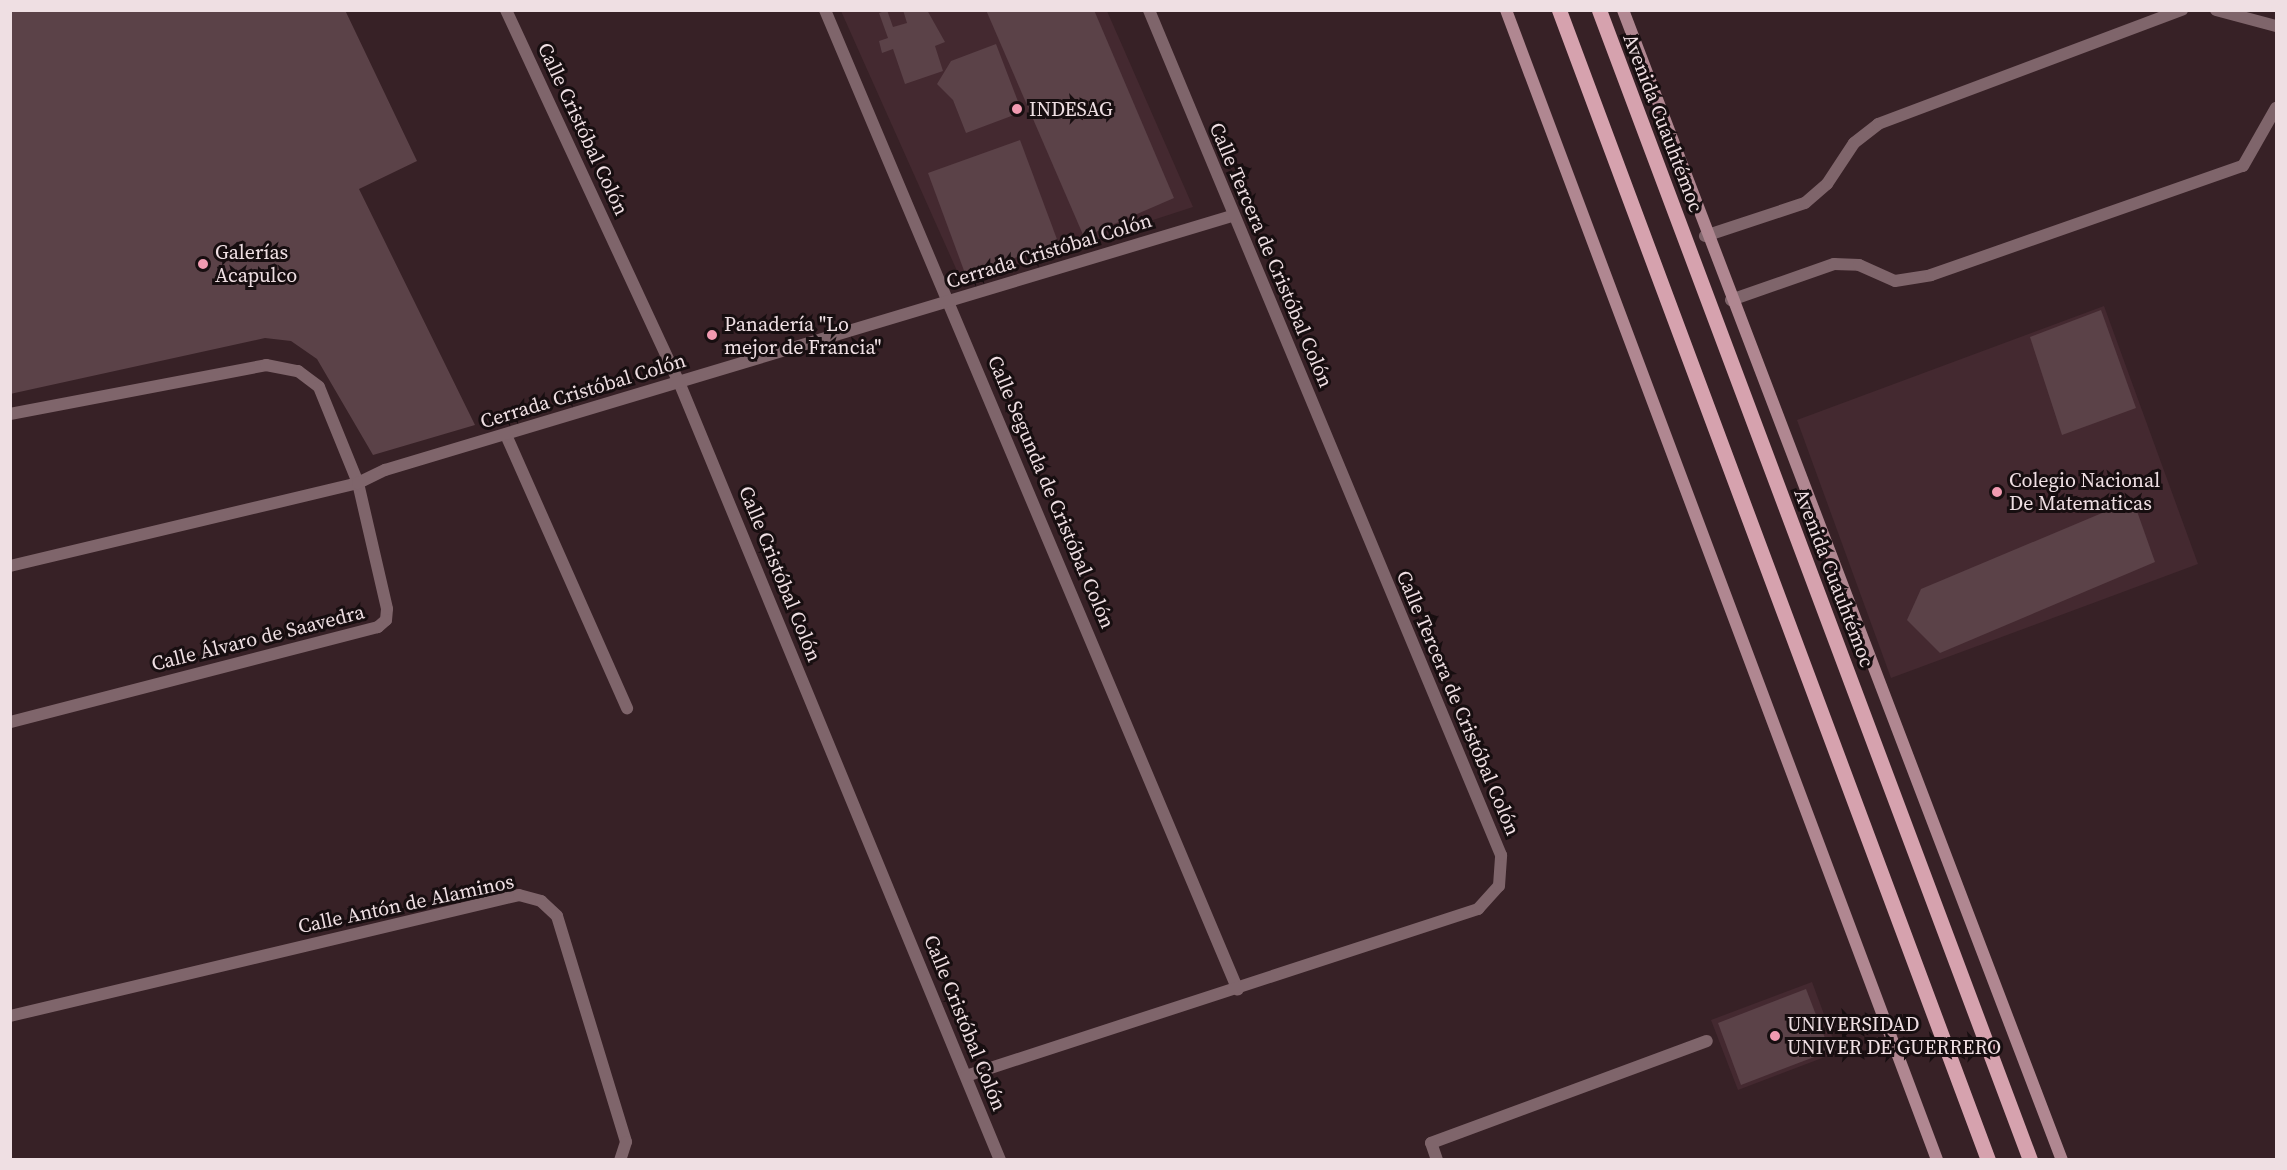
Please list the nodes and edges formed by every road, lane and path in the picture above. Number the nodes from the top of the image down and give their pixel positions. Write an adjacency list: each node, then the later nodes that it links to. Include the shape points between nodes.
1 (506, 10): 16 (street, Calle Cristóbal Colón)
2 (825, 10): 15 (street, Calle Segunda de Cristóbal Colón)
3 (1149, 10): 12 (street, Calle Tercera de Cristóbal Colón)
4 (1506, 10): 30 (street)
5 (1559, 10): 31 (main road)
6 (1599, 10): 32 (main road, Avenida Cuauhtémoc)
7 (2182, 10): 13 (street, via 1878,124 1854,143 1827,184 1805,203)
8 (2216, 10): 10 (street)
9 (1626, 11): 13 (street)
10 (2277, 26)
11 (2277, 108): 14 (street, via 2243,166 2221,174 1931,275 1895,281 1859,265 1834,264)
12 (1232, 216): 15 (street, Cerrada Cristóbal Colón); 23 (street, Calle Tercera de Cristóbal Colón, via 1501,855 1499,886 1478,909)
13 (1705, 236): 14 (street)
14 (1731, 300): 33 (street)
15 (951, 301): 16 (street, Cerrada Cristóbal Colón); 23 (street, Calle Segunda de Cristóbal Colón)
16 (680, 382): 18 (street, Cerrada Cristóbal Colón); 26 (street, Calle Cristóbal Colón)
17 (10, 414): 19 (street, Calle Álvaro de Saavedra, via 266,365 298,371 319,387)
18 (506, 435): 19 (street, Cerrada Cristóbal Colón); 21 (street)
19 (358, 483): 20 (street, Cerrada Cristóbal Colón); 22 (street, Calle Álvaro de Saavedra, via 387,609 386,620 378,627)
20 (10, 566)
21 (627, 708)
22 (10, 722)
23 (1238, 990): 26 (street, Calle Tercera de Cristóbal Colón)
24 (10, 1016): 27 (street, Calle Antón de Alaminos, via 519,895 541,901 557,916 626,1142)
25 (1707, 1041): 29 (street, via 1431,1143)
26 (966, 1076): 28 (street, Calle Cristóbal Colón)
27 (620, 1160)
28 (1000, 1160)
29 (1437, 1160)
30 (1937, 1160)
31 (1988, 1160)
32 (2030, 1160)
33 (2062, 1160)

